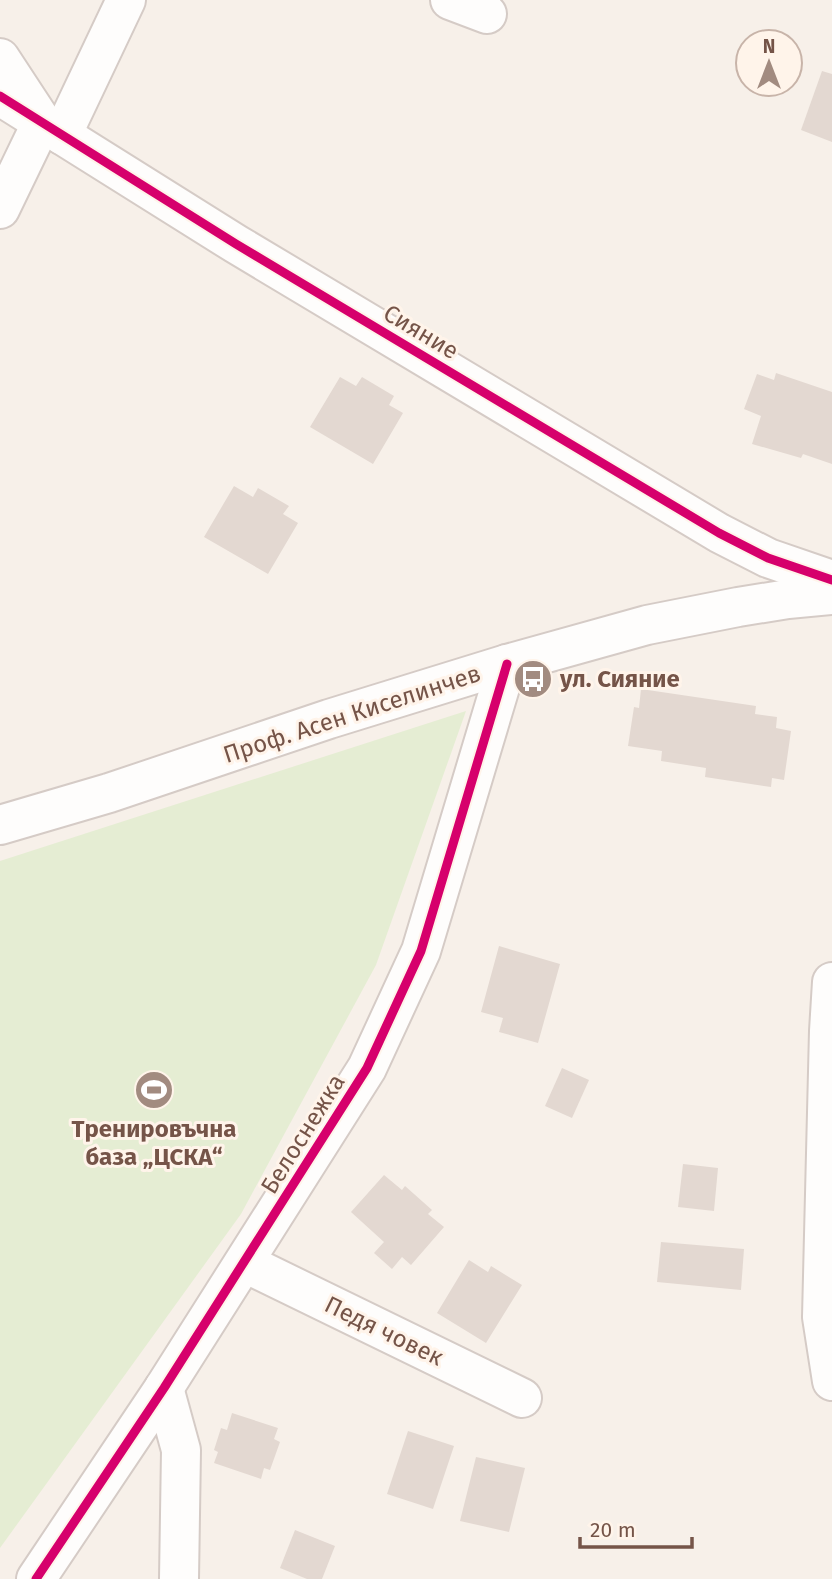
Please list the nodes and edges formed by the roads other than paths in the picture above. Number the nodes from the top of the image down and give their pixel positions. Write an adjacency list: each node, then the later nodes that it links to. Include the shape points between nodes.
1 (126, 0): 6 (street)
2 (450, 0): 3 (street)
3 (487, 14)
4 (0, 58): 6 (street)
5 (0, 96): 6 (street, Сияние)
6 (52, 129): 7 (street); 8 (street, Сияние, via 719,533 768,558)
7 (0, 209)
8 (832, 580)
9 (832, 595): 10 (street, Проф. Асен Киселинчев, via 647,625)
10 (507, 664): 11 (street, Проф. Асен Киселинчев); 13 (street, Белоснежка, via 421,951 368,1068)
11 (0, 825)
12 (832, 982): 14 (street, via 822,1317)
13 (245, 1263): 15 (street, Белоснежка); 16 (street, Педя човек)
14 (832, 1381)
15 (164, 1388): 17 (street, Белоснежка); 18 (street, via 181,1450)
16 (522, 1398)
17 (36, 1579)
18 (179, 1579)

